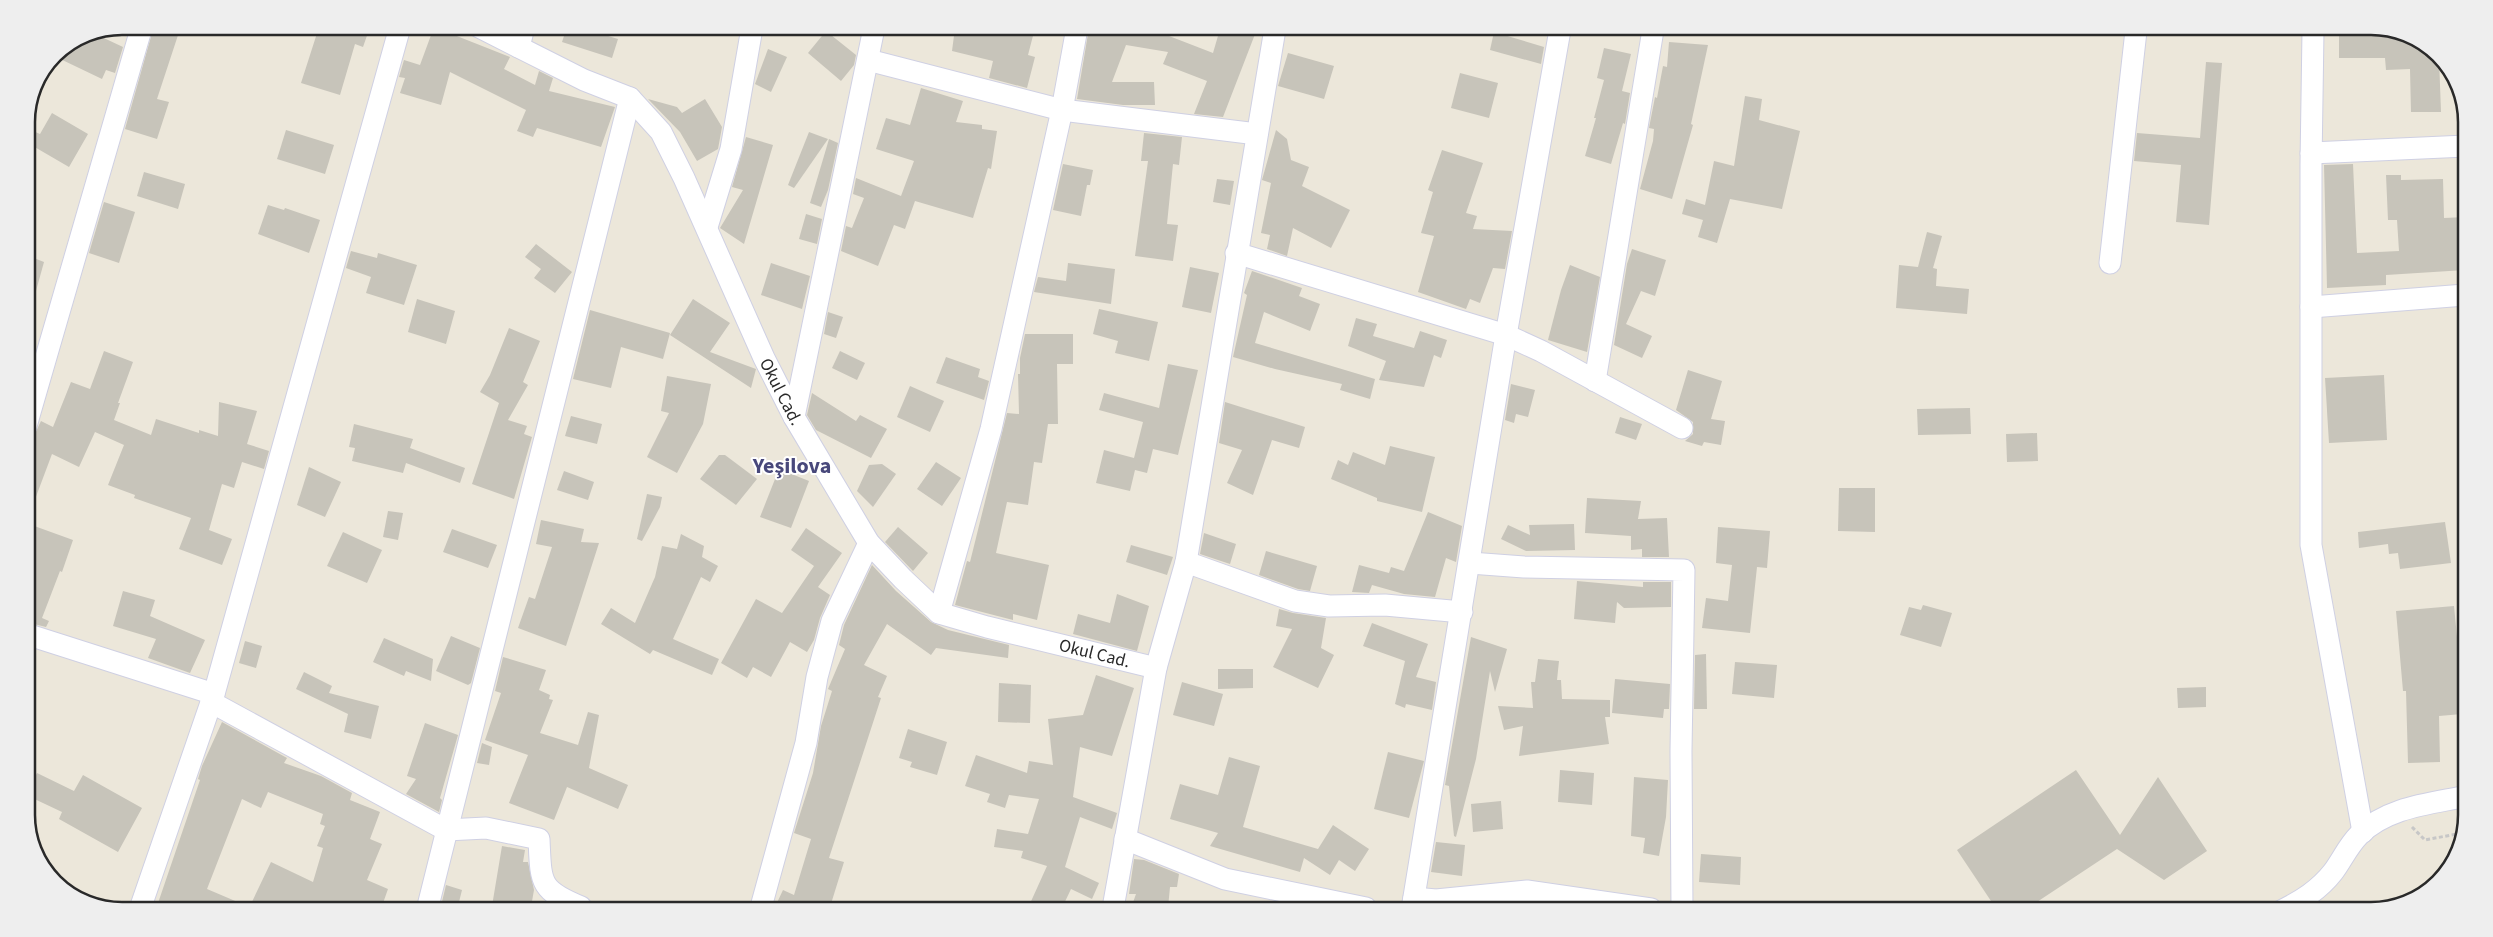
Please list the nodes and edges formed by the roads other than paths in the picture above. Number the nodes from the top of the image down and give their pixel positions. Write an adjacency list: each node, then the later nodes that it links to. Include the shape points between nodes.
1 (139, 35): 25 (street)
2 (398, 35): 35 (street)
3 (751, 35): 18 (street, via 731,149)
4 (873, 35): 12 (street)
5 (1076, 35): 14 (street)
6 (1274, 35): 15 (street)
7 (1559, 35): 23 (street)
8 (1651, 35): 24 (street)
9 (2136, 35): 20 (street)
10 (2313, 35): 17 (street)
11 (521, 37): 13 (street, Okul Cad., via 584,80)
12 (868, 60): 14 (street); 26 (street)
13 (630, 98): 18 (street, Okul Cad., via 661,132); 37 (street)
14 (1062, 110): 15 (street); 32 (street, via 991,429)
15 (1257, 134): 19 (street)
16 (2458, 146): 17 (street)
17 (2311, 153): 22 (street)
18 (707, 227): 26 (street, Okul Cad., via 764,358)
19 (1236, 253): 23 (street); 29 (street)
20 (2110, 263)
21 (2458, 296): 22 (street)
22 (2311, 307): 38 (street, via 2311,545)
23 (1506, 336): 24 (street); 30 (street)
24 (1595, 381): 27 (street)
25 (35, 395)
26 (794, 417): 28 (street, Okul Cad.)
27 (1682, 428)
28 (869, 542): 32 (street, Okul Cad.); 43 (street, via 832,621 817,677 806,743)
29 (1186, 562): 31 (street, via 1295,601 1330,606 1385,605); 34 (street)
30 (1470, 563): 31 (street); 49 (street, via 1684,570)
31 (1462, 612): 46 (street)
32 (939, 613): 34 (street, Okul Cad.)
33 (35, 637): 35 (street)
34 (1156, 668): 39 (street)
35 (212, 698): 37 (street); 40 (street)
36 (2458, 798): 38 (street, via 2398,812)
37 (446, 830): 41 (street); 42 (street, via 486,828 540,840 541,871 547,887 556,896)
38 (2363, 832): 50 (street, via 2318,888)
39 (1125, 839): 44 (street); 45 (street, via 1225,879)
40 (142, 902)
41 (429, 902)
42 (570, 902)
43 (762, 902)
44 (1114, 902)
45 (1301, 902)
46 (1413, 902)
47 (1421, 902): 48 (street, via 1527,891)
48 (1603, 902)
49 (1682, 902)
50 (2294, 902)

